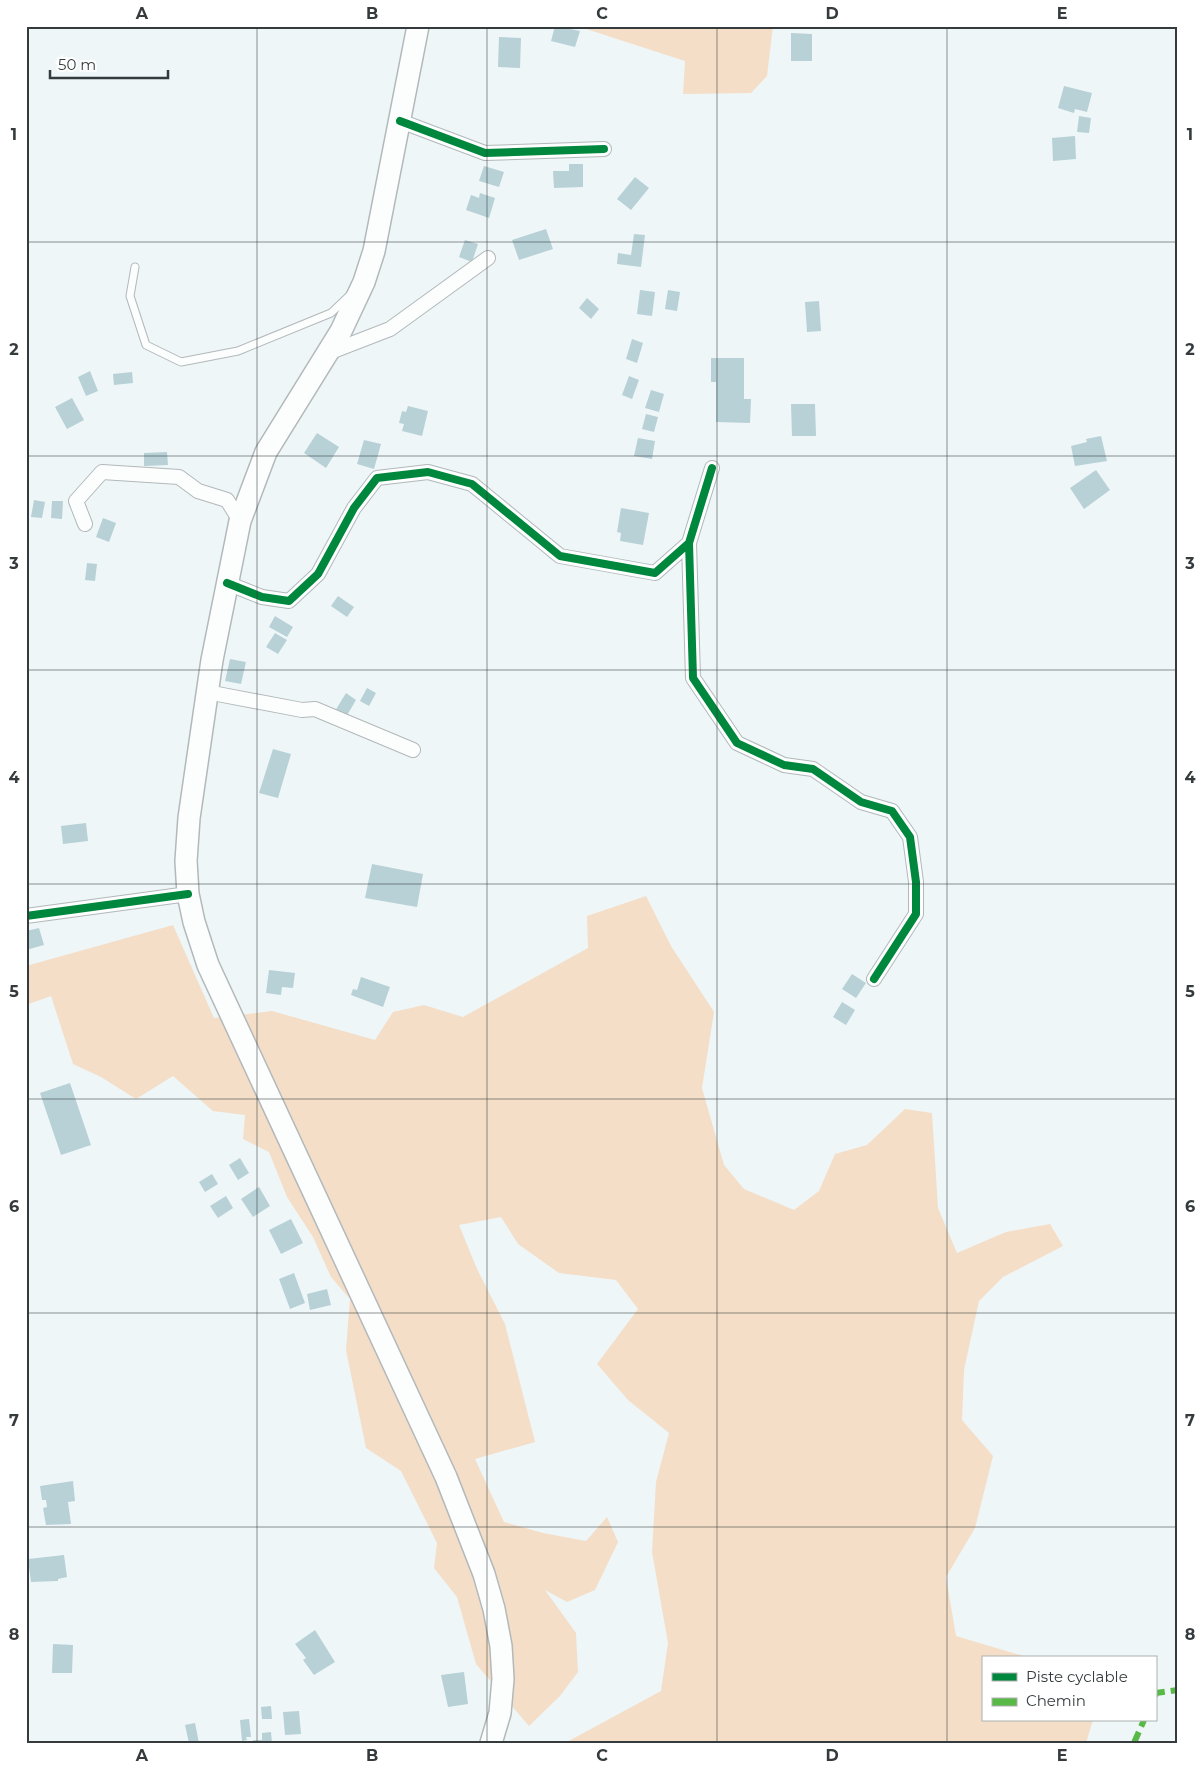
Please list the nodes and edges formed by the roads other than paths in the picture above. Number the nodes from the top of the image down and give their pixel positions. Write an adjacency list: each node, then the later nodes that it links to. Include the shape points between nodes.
1 (418, 26): 2 (main road)
2 (400, 121): 3 (street, via 484,153); 6 (main road, via 374,251)
3 (604, 149)
4 (488, 258): 7 (street, via 390,329)
5 (135, 267): 6 (lane, via 130,296 146,345 181,362 238,351 331,313)
6 (364, 282): 7 (main road)
7 (328, 353): 9 (main road, via 266,452)
8 (712, 468): 11 (street)
9 (240, 521): 10 (street, via 227,500 198,491 179,477 102,472 76,502); 12 (main road)
10 (85, 524)
11 (689, 543): 12 (street, via 655,573 560,556 472,484 428,472 377,478 354,508 318,574 289,601 262,597); 17 (street, via 693,678 737,743 784,765 813,769 861,802 892,811 910,837 916,914)
12 (227, 583): 13 (main road)
13 (207, 692): 14 (street, via 302,710 315,709); 15 (main road, via 188,818)
14 (413, 750)
15 (188, 894): 16 (street); 18 (main road, via 208,965 446,1477 484,1574 501,1646 500,1713)
16 (26, 916)
17 (874, 979)
18 (492, 1743)

